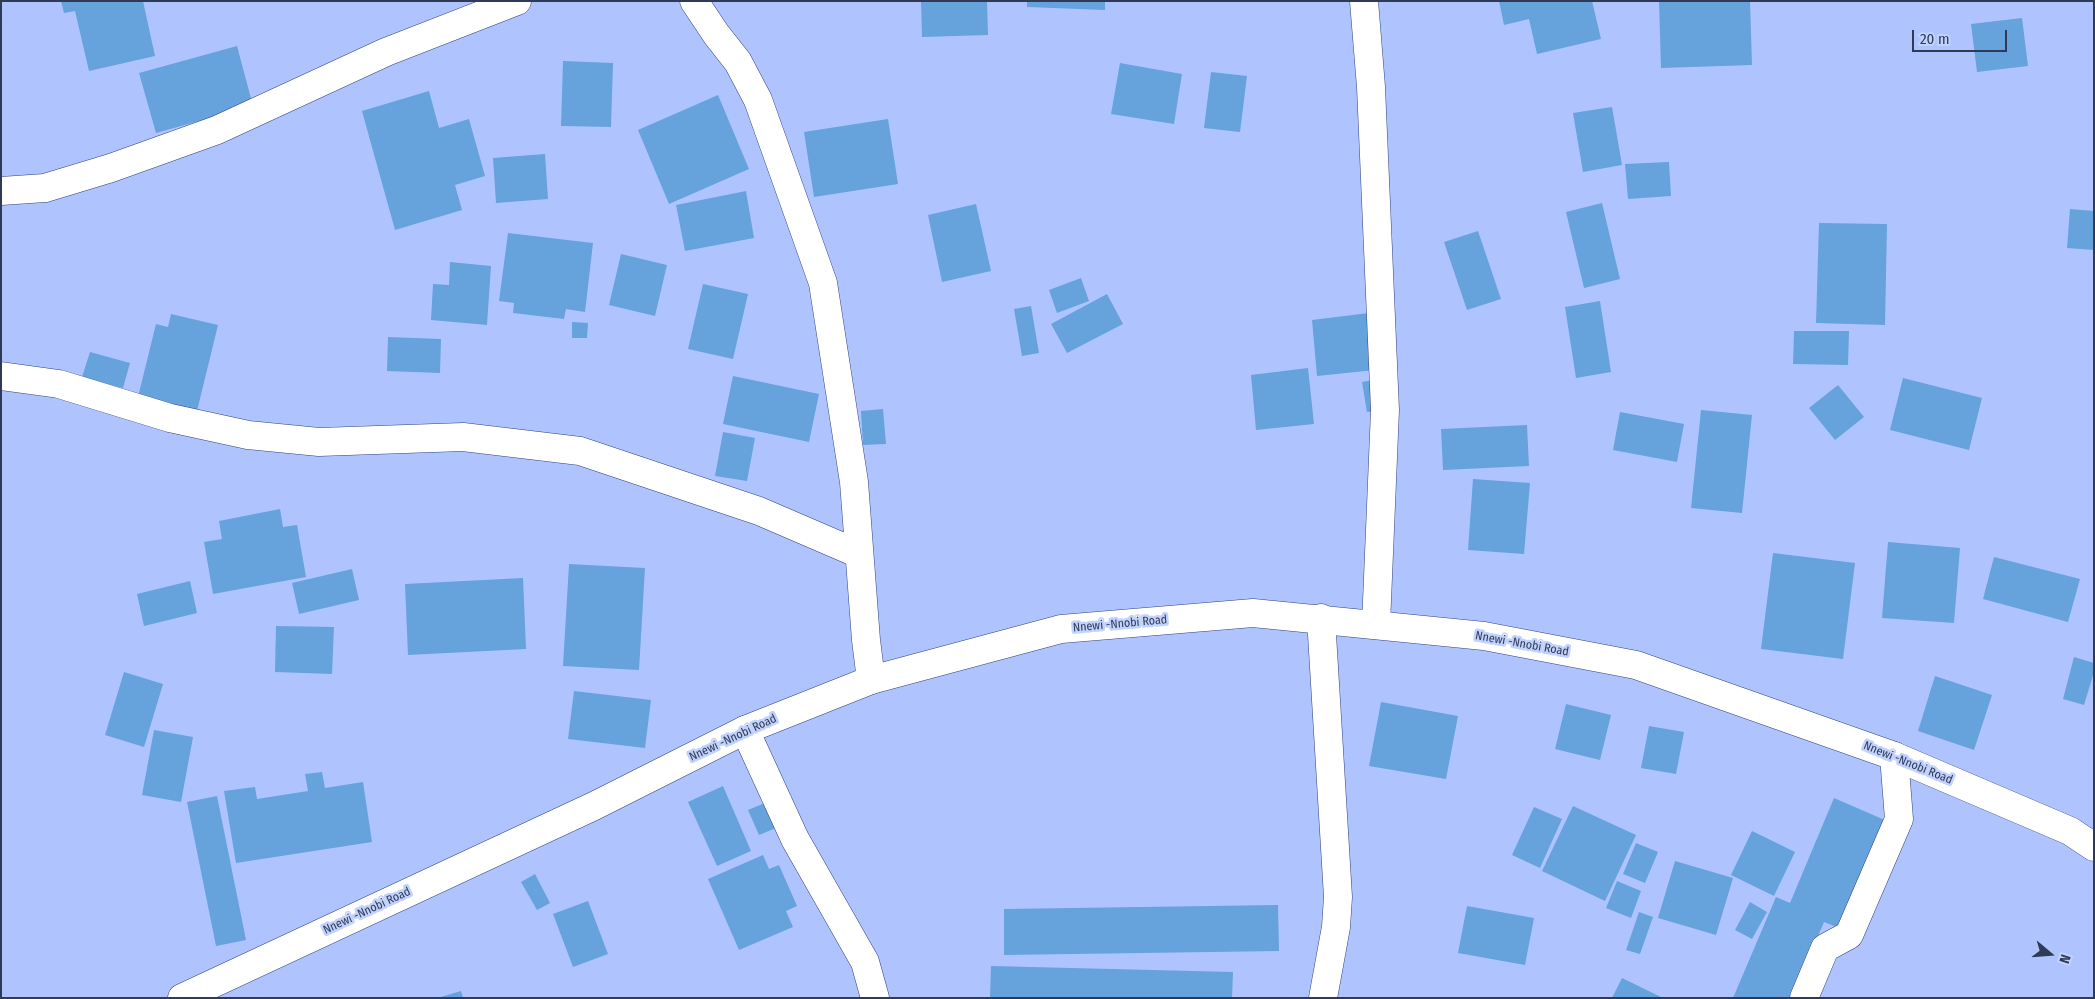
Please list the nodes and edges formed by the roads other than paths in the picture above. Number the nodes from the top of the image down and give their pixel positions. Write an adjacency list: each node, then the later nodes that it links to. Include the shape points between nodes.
1 (517, 1): 4 (street, via 386,52 217,130 45,188)
2 (694, 1): 6 (street, via 738,62 758,100 824,283 854,482)
3 (1364, 1): 8 (street, via 1386,410)
4 (1, 191)
5 (1, 376): 6 (street, via 59,384 170,418 248,435 319,442 463,437 580,451 759,511)
6 (859, 554): 9 (street)
7 (1321, 618): 8 (street, Nnewi -Nnobi Road); 9 (street, Nnewi -Nnobi Road, via 1253,613 1061,629); 15 (street, via 1338,897)
8 (1376, 625): 11 (street, Nnewi -Nnobi Road, via 1484,636 1636,665)
9 (871, 680): 10 (street, Nnewi -Nnobi Road)
10 (745, 730): 13 (street, Nnewi -Nnobi Road, via 594,806); 14 (street, via 795,839 865,962)
11 (1894, 756): 12 (street, Nnewi -Nnobi Road, via 2070,831); 16 (street, via 1898,819 1849,935 1825,948)
12 (2094, 848)
13 (182, 998)
14 (875, 998)
15 (1323, 998)
16 (1804, 998)

